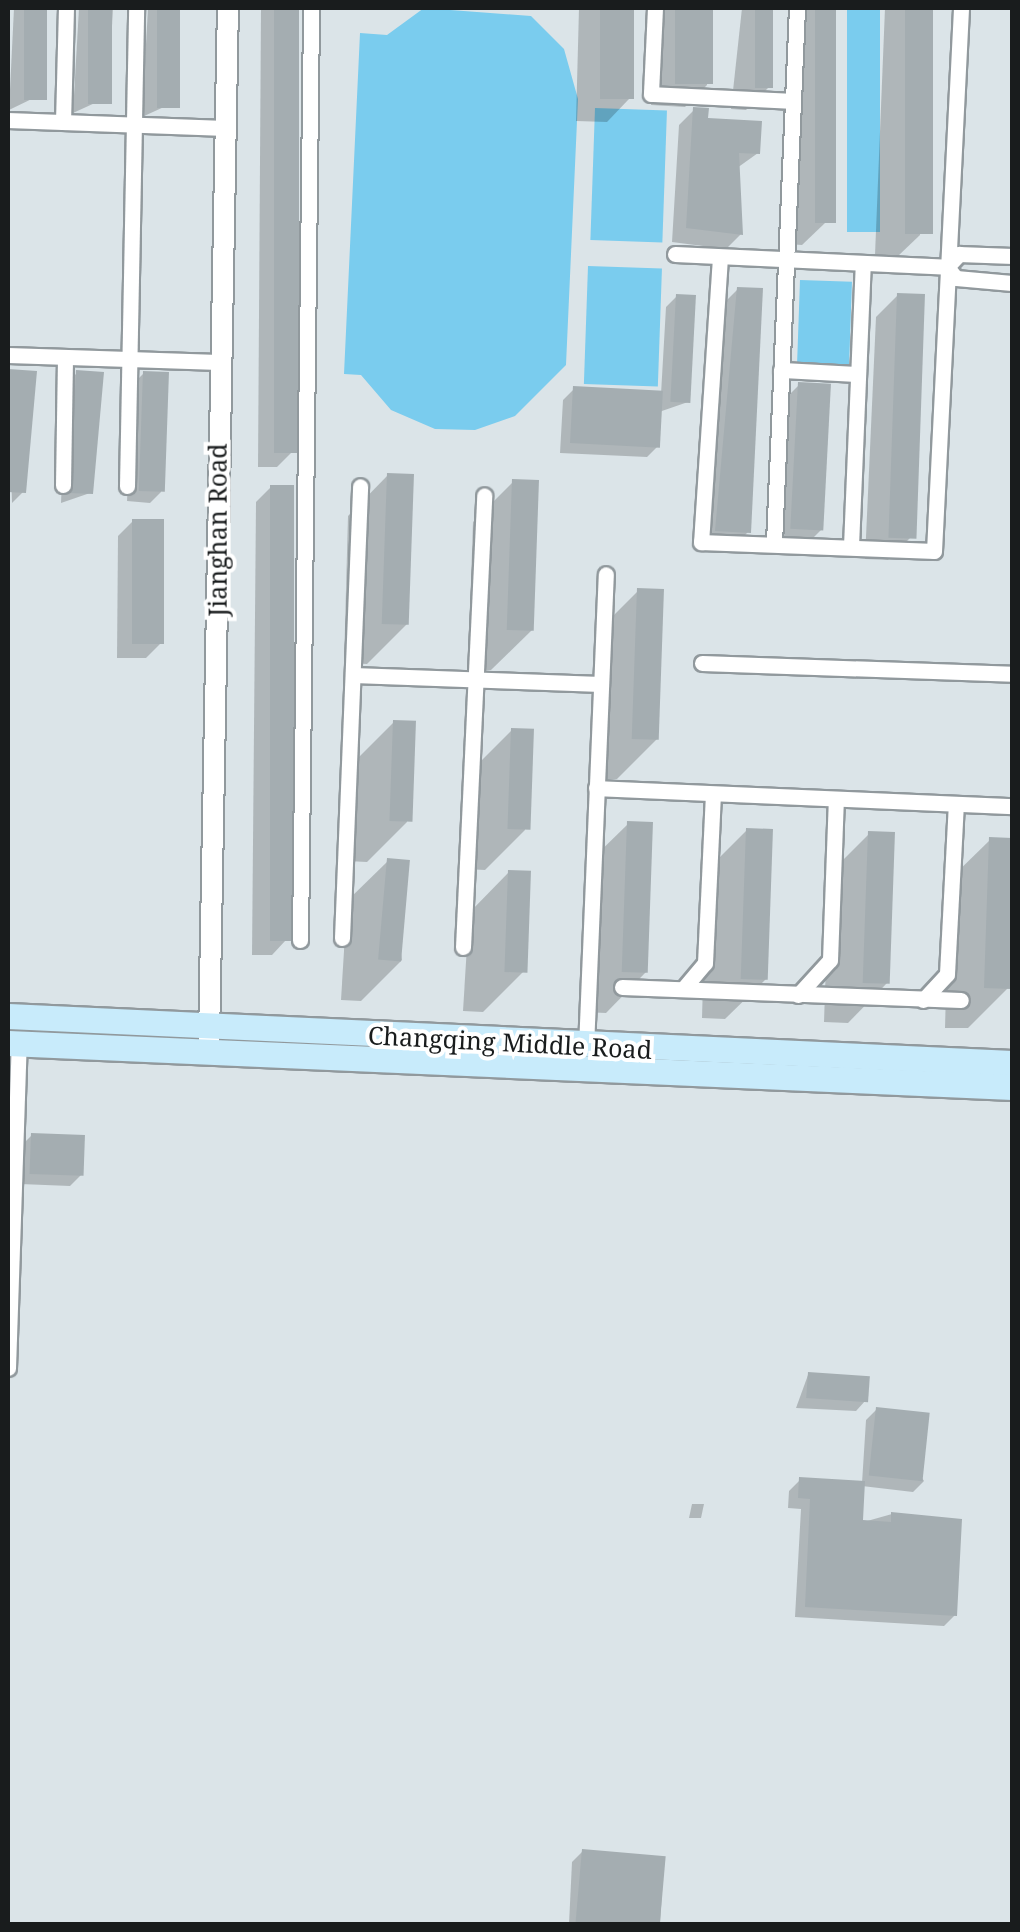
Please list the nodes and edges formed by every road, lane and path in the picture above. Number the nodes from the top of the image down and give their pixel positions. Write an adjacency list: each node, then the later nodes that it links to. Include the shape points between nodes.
1 (66, 8): 10 (street)
2 (136, 8): 11 (street)
3 (228, 8): 12 (street, Jianghan Road)
4 (311, 8): 44 (street)
5 (654, 8): 8 (street, via 650,94)
6 (797, 8): 8 (street)
7 (961, 8): 18 (street)
8 (792, 101): 16 (street)
9 (8, 120): 10 (street)
10 (63, 122): 11 (street)
11 (134, 125): 12 (street); 22 (street)
12 (225, 128): 23 (street, Jianghan Road)
13 (675, 254): 15 (street)
14 (1012, 256): 18 (street, via 959,254)
15 (720, 257): 16 (street); 30 (street, via 701,542)
16 (785, 260): 17 (street); 24 (street)
17 (863, 263): 18 (street); 25 (street)
18 (947, 267): 19 (street, via 956,278); 31 (street, via 934,551)
19 (1012, 283)
20 (8, 355): 21 (street)
21 (65, 357): 22 (street); 26 (street)
22 (130, 359): 23 (street); 27 (street)
23 (220, 362): 52 (street, Jianghan Road)
24 (780, 370): 25 (street); 30 (street)
25 (858, 374): 31 (street)
26 (63, 485)
27 (127, 486)
28 (360, 486): 34 (street)
29 (484, 495): 36 (street)
30 (774, 543): 31 (street)
31 (851, 546)
32 (606, 574): 37 (street)
33 (702, 663): 35 (street)
34 (353, 674): 36 (street); 43 (street)
35 (1012, 674)
36 (478, 680): 37 (street); 45 (street)
37 (601, 684): 38 (street)
38 (596, 788): 39 (street); 54 (street)
39 (713, 794): 40 (street); 47 (street, via 705,964)
40 (836, 799): 41 (street); 48 (street, via 830,960)
41 (956, 804): 42 (street); 49 (street, via 946,974)
42 (1012, 806)
43 (342, 938)
44 (300, 940)
45 (462, 947)
46 (622, 987): 47 (street)
47 (682, 989): 48 (street)
48 (798, 995): 49 (street)
49 (922, 1000): 50 (street)
50 (962, 1000)
51 (8, 1016): 52 (main road, Changqing Middle Road)
52 (210, 1026): 54 (main road, Changqing Middle Road); 55 (street, Jianghan Road)
53 (13, 1044): 55 (main road, Changqing Middle Road); 58 (street)
54 (586, 1047): 56 (main road, Changqing Middle Road)
55 (208, 1052): 57 (main road, Changqing Middle Road)
56 (1012, 1063)
57 (1012, 1086)
58 (8, 1368)

